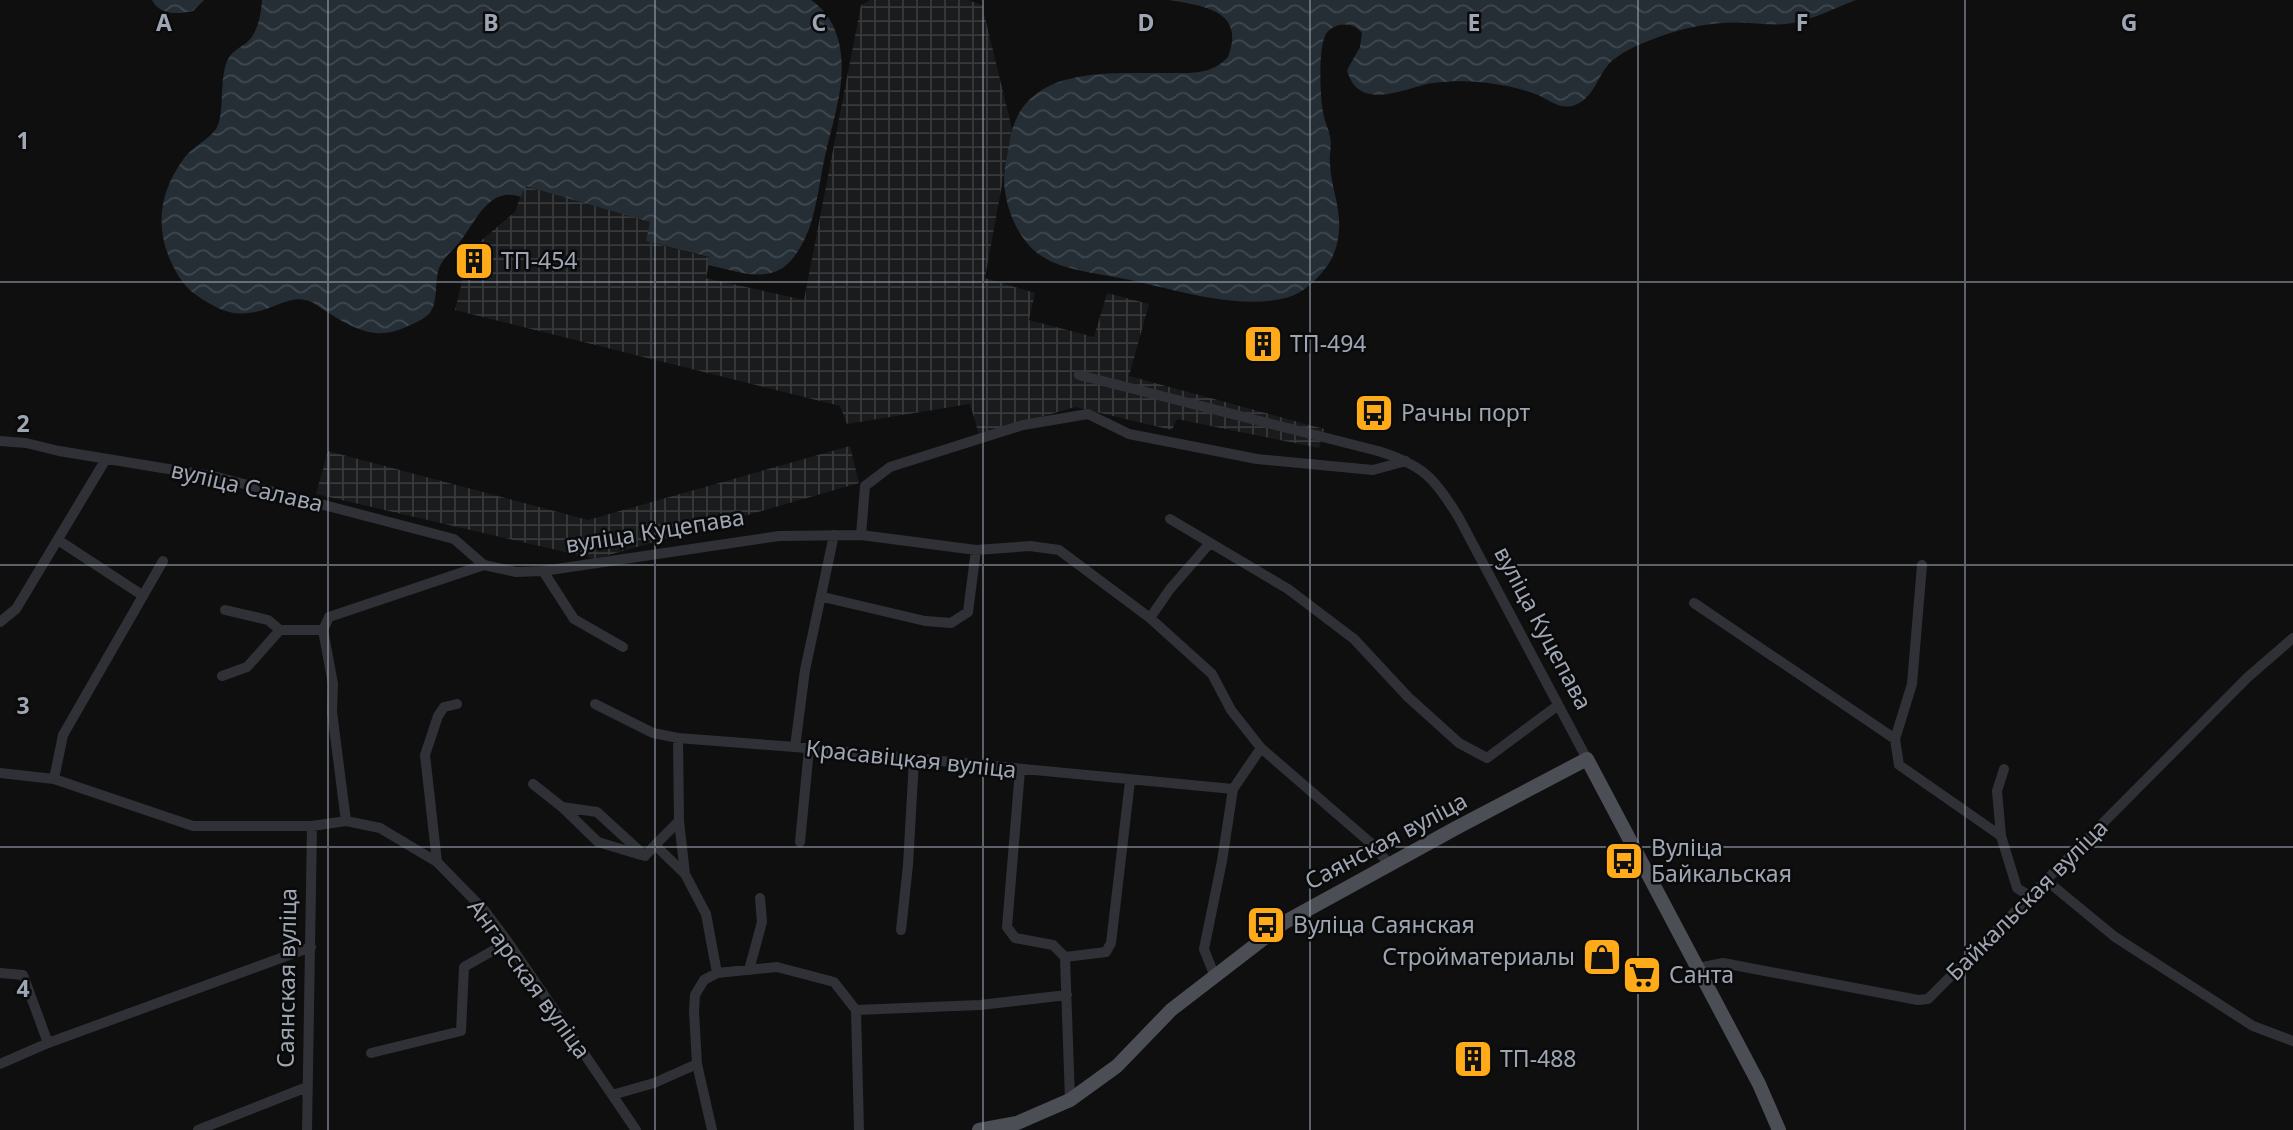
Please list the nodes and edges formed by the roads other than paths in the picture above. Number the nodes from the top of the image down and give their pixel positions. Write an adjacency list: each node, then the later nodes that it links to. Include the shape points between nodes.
1 (1079, 375): 4 (street, вуліца Куцепава)
2 (0, 441): 3 (street, вуліца Салава)
3 (106, 459): 8 (street); 12 (street, вуліца Салава, via 217,477 454,539)
4 (1406, 461): 7 (street, via 1373,470 1257,459 1129,433 1088,414 1023,425 890,467 865,486); 28 (street, вуліца Куцепава, via 1422,469 1450,502)
5 (1170, 519): 9 (street)
6 (834, 535): 7 (street); 14 (street, вуліца Куцепава, via 779,536); 16 (street)
7 (861, 535): 10 (street)
8 (58, 540): 15 (street); 20 (street, via 16,609)
9 (1210, 543): 19 (street); 28 (street, via 1288,589 1354,639 1459,743 1487,758)
10 (976, 550): 16 (street, via 968,612 951,623); 19 (street, via 1030,546 1059,550)
11 (163, 561): 15 (street)
12 (484, 565): 14 (street, вуліца Куцепава, via 516,572); 22 (street, via 329,617)
13 (1922, 565): 30 (street, via 1912,684)
14 (542, 571): 24 (street, via 573,619)
15 (142, 595): 39 (street, via 63,735)
16 (822, 597): 31 (street, via 805,670)
17 (1694, 603): 30 (street)
18 (225, 610): 21 (street, via 268,621)
19 (1150, 618): 32 (street, via 1212,674 1231,710)
20 (0, 622)
21 (280, 630): 22 (street); 25 (street, via 247,667)
22 (323, 630): 44 (street)
23 (2293, 638): 54 (street, Байкальская вуліца, via 2248,677)
24 (622, 647)
25 (222, 676)
26 (595, 704): 29 (street, Красавіцкая вуліца, via 653,733)
27 (457, 705): 51 (street, via 444,707 438,716 425,755)
28 (1557, 706): 34 (street, вуліца Куцепава)
29 (678, 738): 31 (street, Красавіцкая вуліца); 45 (street)
30 (1895, 739): 47 (street, via 1899,765)
31 (795, 747): 33 (street, Красавіцкая вуліца)
32 (1261, 748): 42 (street); 52 (street)
33 (809, 749): 35 (street, Красавіцкая вуліца); 48 (street)
34 (1587, 759): 52 (main road, Саянская вуліца); 61 (main road, вуліца Куцепава)
35 (914, 760): 37 (street, Красавіцкая вуліца); 57 (street)
36 (2004, 769): 47 (street, via 1997,791)
37 (1020, 770): 40 (street, Красавіцкая вуліца); 60 (street, via 1007,928 1015,937 1053,945)
38 (0, 772): 39 (street, Ангарская вуліца)
39 (54, 779): 46 (street, Ангарская вуліца, via 192,826)
40 (1129, 781): 42 (street, Красавіцкая вуліца); 60 (street, via 1111,943 1105,952)
41 (533, 784): 43 (street)
42 (1233, 789): 65 (street, via 1204,949)
43 (562, 807): 50 (street, via 598,842); 50 (street, via 597,812)
44 (346, 821): 46 (street, Ангарская вуліца); 51 (street, Ангарская вуліца, via 380,828)
45 (679, 821): 49 (street); 53 (street)
46 (312, 826): 59 (street, Саянская вуліца)
47 (2001, 836): 55 (street, via 2017,888)
48 (800, 842)
49 (655, 845): 50 (street); 53 (street)
50 (645, 856)
51 (437, 862): 58 (street, Ангарская вуліца)
52 (1390, 864): 65 (main road, Саянская вуліца, via 1285,922)
53 (685, 874): 64 (street, via 706,914)
54 (2047, 881): 55 (street, Байкальская вуліца); 68 (street, via 2138,952 2253,1026)
55 (2031, 897): 61 (street, Байкальская вуліца, via 1928,999 1723,963)
56 (760, 898): 62 (street, via 762,922)
57 (901, 930)
58 (508, 942): 70 (street, via 464,967 461,1031); 74 (street, Ангарская вуліца)
59 (311, 947): 69 (street); 73 (street, Саянская вуліца)
60 (1066, 957): 66 (street)
61 (1698, 968): 82 (main road, вуліца Куцепава)
62 (749, 970): 64 (street); 67 (street, via 777,967 834,982)
63 (0, 973): 69 (street, via 23,975)
64 (717, 974): 72 (street, via 704,980 695,995)
65 (1215, 976): 75 (main road, Саянская вуліца, via 1171,1010 1117,1066)
66 (1067, 995): 67 (street, via 980,1005); 75 (street)
67 (856, 1010): 80 (street)
68 (2293, 1041)
69 (48, 1043): 71 (street)
70 (371, 1053)
71 (0, 1064)
72 (696, 1065): 74 (street); 79 (street)
73 (307, 1087): 76 (street); 77 (street, Саянская вуліца)
74 (612, 1095): 78 (street, Ангарская вуліца)
75 (1070, 1100): 81 (main road, Саянская вуліца, via 1017,1123)
76 (198, 1130)
77 (307, 1130)
78 (636, 1130)
79 (712, 1130)
80 (859, 1130)
81 (979, 1130)
82 (1782, 1130)

